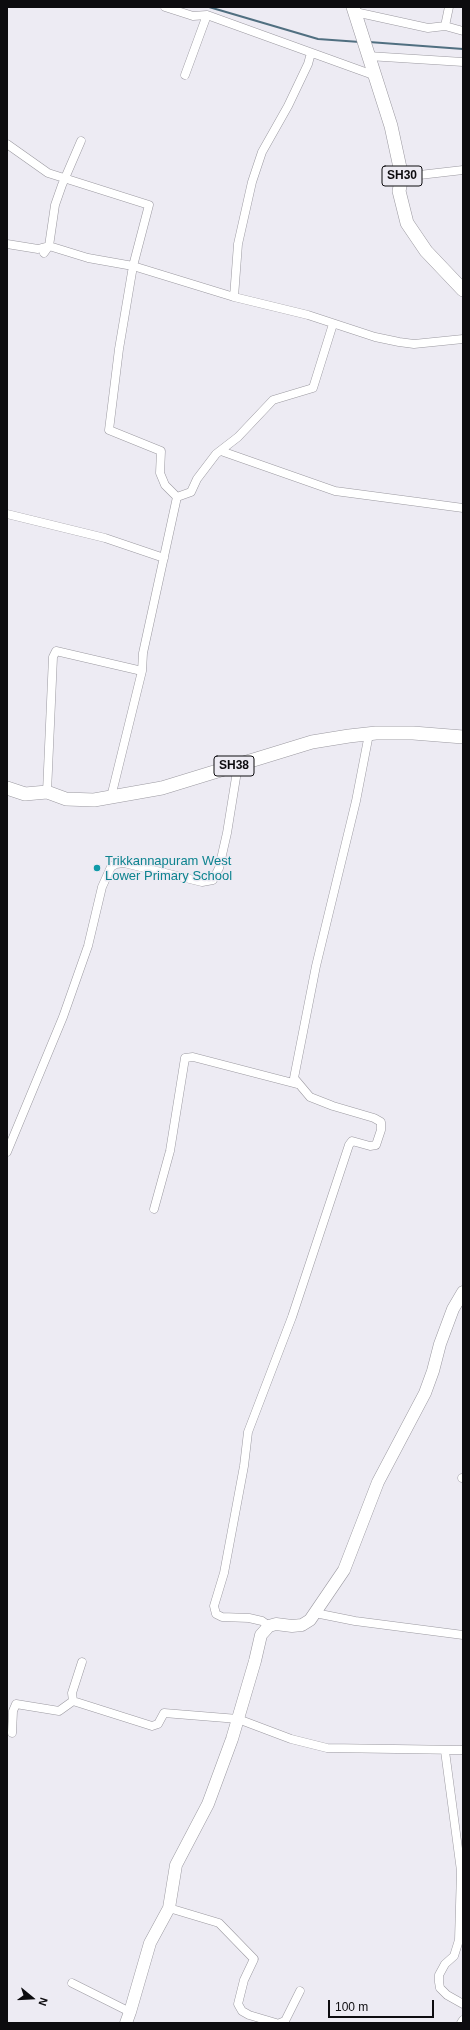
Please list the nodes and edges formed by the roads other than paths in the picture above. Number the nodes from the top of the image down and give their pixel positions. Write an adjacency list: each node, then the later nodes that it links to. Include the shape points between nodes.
1 (166, 7): 4 (street, via 193,16)
2 (449, 7): 5 (street)
3 (354, 9): 5 (street, via 428,28); 7 (main road, SH30)
4 (207, 15): 8 (street); 10 (street)
5 (445, 26): 6 (street)
6 (463, 31)
7 (365, 46): 9 (street); 11 (main road, SH30)
8 (312, 53): 11 (street); 22 (street, via 288,106 262,152 252,182 238,244)
9 (463, 62)
10 (185, 75)
11 (376, 76): 15 (main road, SH30, via 391,126)
12 (81, 141): 16 (street)
13 (7, 144): 16 (street, via 48,173)
14 (463, 170): 15 (street)
15 (402, 177): 21 (main road, SH30, via 399,191 407,223 426,251)
16 (65, 180): 18 (street, via 55,205); 20 (street, via 149,205)
17 (7, 244): 18 (street, via 38,249)
18 (49, 246): 19 (street); 20 (street, via 88,258)
19 (44, 253)
20 (133, 266): 22 (street); 26 (street, via 109,430 161,451 160,473 165,485)
21 (463, 290)
22 (234, 297): 23 (street, via 308,315)
23 (333, 324): 24 (street, via 399,342 421,343); 25 (street, via 313,388 272,400 238,437)
24 (463, 339)
25 (221, 451): 26 (street, via 210,460 191,492); 27 (street, via 335,491)
26 (177, 497): 29 (street)
27 (463, 508)
28 (8, 515): 29 (street, via 105,538)
29 (164, 558): 30 (street, via 142,653)
30 (142, 671): 35 (street, via 56,651 53,657); 36 (street)
31 (369, 734): 32 (main road, SH38, via 413,733); 33 (main road, SH38, via 312,742); 37 (street, via 356,801 316,966 294,1074)
32 (463, 737)
33 (238, 765): 36 (main road, SH38, via 162,788); 38 (street, via 227,833 219,868 213,880 202,882 124,863 111,867 94,912 88,946 63,1018)
34 (7, 788): 35 (main road, SH38, via 25,794)
35 (47, 792): 36 (main road, SH38, via 66,799)
36 (111, 798)
37 (297, 1084): 40 (street, via 193,1057 185,1058 170,1151); 43 (street, via 310,1097 381,1122 381,1130 376,1145 352,1141 349,1145 292,1317 248,1432 224,1573 214,1606 216,1614 222,1617 249,1618 262,1621)
38 (10, 1138): 39 (street)
39 (7, 1152)
40 (154, 1209)
41 (463, 1292): 42 (street, via 453,1309 425,1392 378,1482 344,1570)
42 (315, 1613): 43 (street, via 302,1625); 44 (street, via 355,1621)
43 (269, 1626): 47 (street, via 261,1634)
44 (463, 1634)
45 (82, 1662): 46 (street, via 72,1693)
46 (72, 1702): 47 (street, via 152,1726 158,1724 164,1712); 48 (street, via 59,1711 16,1704 13,1711)
47 (238, 1719): 50 (street, via 291,1739 327,1748); 51 (street, via 208,1804 176,1866)
48 (12, 1733)
49 (463, 1750): 50 (street)
50 (445, 1751): 54 (street, via 462,1871 459,1940 454,1956 445,1964 439,1975 439,1982 440,1988 447,1995)
51 (169, 1908): 55 (street, via 150,1943); 57 (street, via 219,1923 254,1959 244,1980 238,2004 249,2016)
52 (72, 1983): 55 (street)
53 (300, 1991): 58 (street, via 286,2021)
54 (463, 2004)
55 (128, 2018)
56 (463, 2020): 59 (street)
57 (276, 2023)
58 (280, 2023)
59 (461, 2023)

